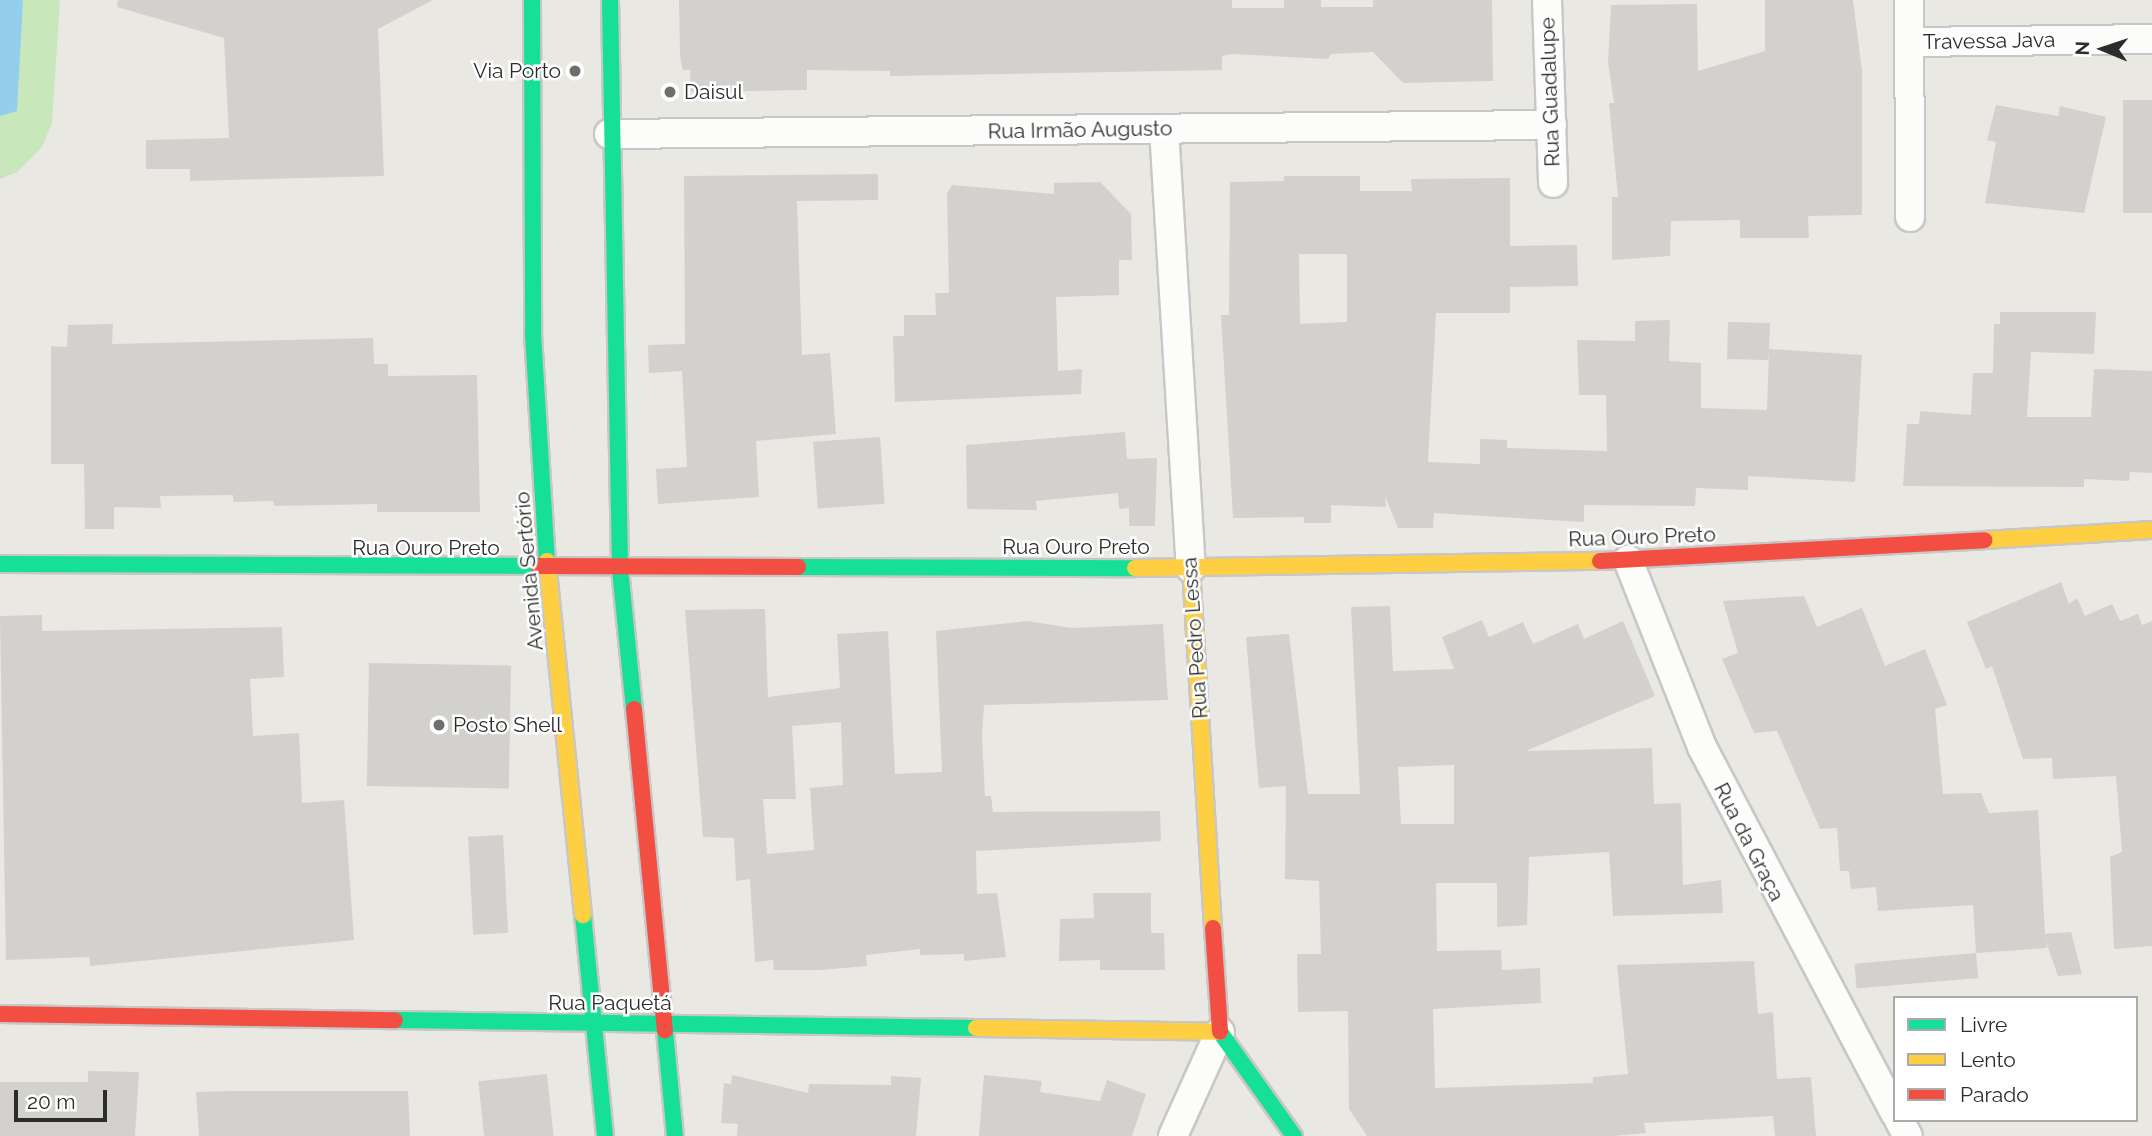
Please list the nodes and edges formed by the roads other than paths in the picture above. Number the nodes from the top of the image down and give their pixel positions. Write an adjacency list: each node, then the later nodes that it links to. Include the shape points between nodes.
1 (532, 0): 17 (main road, Avenida Sertório, via 533,334)
2 (610, 0): 9 (main road)
3 (1547, 0): 7 (street, Rua Guadalupe)
4 (1909, 0): 6 (street)
5 (2152, 39): 6 (street, Travessa Java)
6 (1910, 42): 11 (street)
7 (1552, 125): 8 (street, Rua Irmão Augusto); 10 (street, Rua Guadalupe)
8 (1164, 130): 9 (street, Rua Irmão Augusto); 15 (street, Rua Pedro Lessa)
9 (609, 134): 16 (main road)
10 (1553, 183)
11 (1910, 217)
12 (2152, 530): 13 (main road, Rua Ouro Preto)
13 (1628, 561): 15 (main road, Rua Ouro Preto); 22 (street, Rua da Graça, via 1708,760)
14 (0, 564): 17 (main road, Rua Ouro Preto)
15 (1191, 568): 16 (main road, Rua Ouro Preto); 21 (main road, Rua Pedro Lessa)
16 (620, 569): 17 (main road, Rua Ouro Preto); 19 (main road)
17 (548, 570): 20 (main road, Avenida Sertório)
18 (0, 1014): 20 (main road, Rua Paquetá)
19 (663, 1024): 20 (main road, Rua Paquetá); 21 (main road, Rua Paquetá); 24 (main road)
20 (594, 1025): 23 (main road, Avenida Sertório)
21 (1220, 1032): 25 (street, Rua Pedro Lessa); 26 (main road)
22 (1893, 1109)
23 (605, 1136)
24 (675, 1136)
25 (1173, 1136)
26 (1294, 1136)

